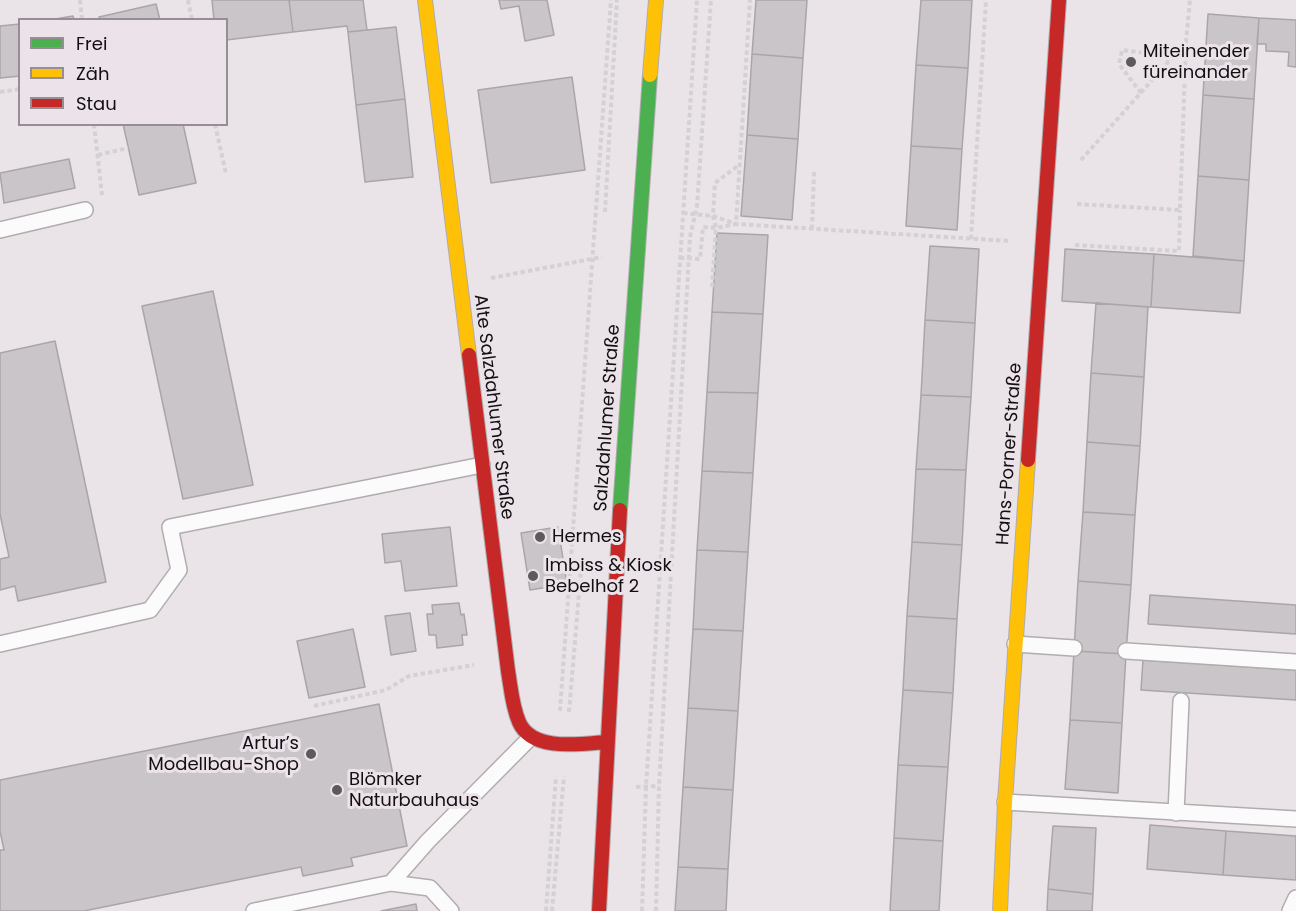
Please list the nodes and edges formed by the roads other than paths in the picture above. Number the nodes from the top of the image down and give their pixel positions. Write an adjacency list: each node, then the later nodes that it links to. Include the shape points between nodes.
1 (424, 0): 6 (street, Alte Salzdahlumer Straße)
2 (656, 0): 14 (street, Salzdahlumer Straße)
3 (1059, 0): 8 (street, Hans-Porner-Straße)
4 (85, 210): 5 (lane)
5 (0, 230)
6 (482, 465): 7 (lane, via 170,527 179,570 150,610); 13 (street, Alte Salzdahlumer Straße, via 506,660 520,728)
7 (0, 644)
8 (1015, 644): 9 (lane); 15 (street, Hans-Porner-Straße)
9 (1074, 648)
10 (1126, 651): 11 (lane)
11 (1296, 662)
12 (1181, 701): 16 (lane)
13 (530, 738): 14 (street, via 562,743); 18 (lane)
14 (606, 742): 22 (street, Salzdahlumer Straße)
15 (1005, 802): 16 (lane); 23 (street, Hans-Porner-Straße)
16 (1176, 813): 17 (lane)
17 (1296, 819)
18 (391, 883): 20 (lane); 21 (lane, via 430,888)
19 (1296, 898): 24 (lane)
20 (254, 911)
21 (451, 911)
22 (599, 911)
23 (1000, 911)
24 (1290, 911)

